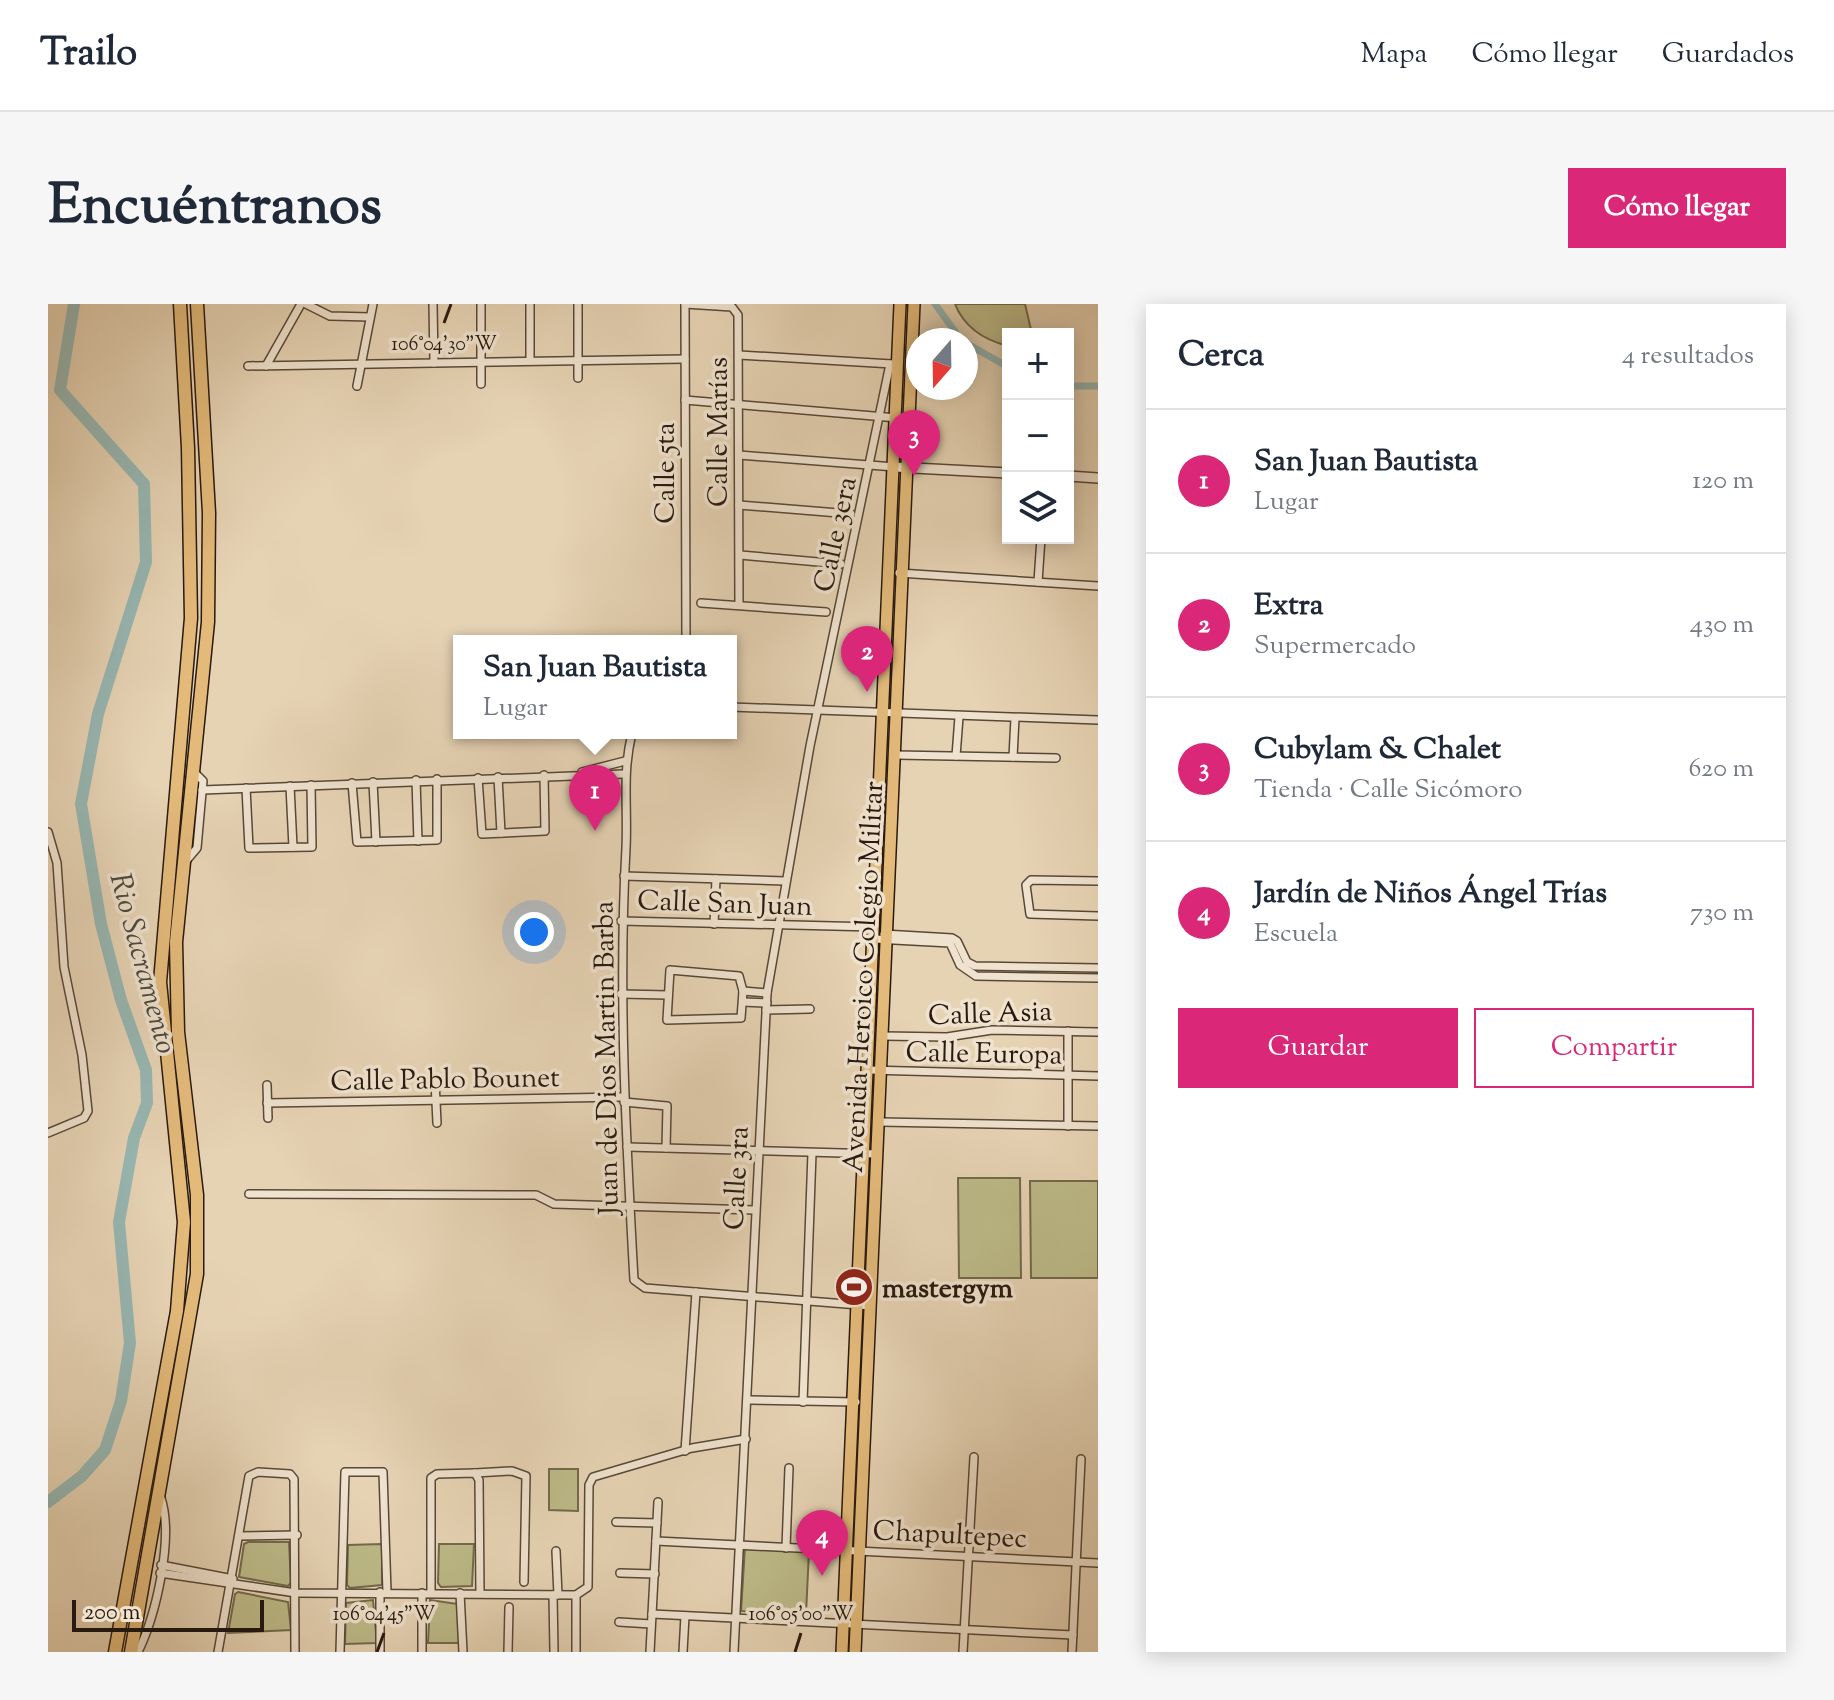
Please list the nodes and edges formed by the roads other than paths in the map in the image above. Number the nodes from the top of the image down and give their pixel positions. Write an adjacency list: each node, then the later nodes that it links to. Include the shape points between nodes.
1 (180, 304): 178 (highway, via 191,618 160,982 184,1235 177,1311)
2 (197, 304): 60 (highway, via 209,513 208,622)
3 (304, 304): 12 (street, via 330,316); 22 (street)
4 (373, 304): 12 (street)
5 (433, 304): 18 (street)
6 (481, 304): 17 (street)
7 (530, 304): 15 (street)
8 (685, 304): 13 (street, Calle Marías, via 735,309); 16 (street, Calle 5ta)
9 (578, 305): 14 (street)
10 (900, 307): 19 (main road, Avenida Heroico Colegio Militar)
11 (914, 308): 32 (main road, Avenida Heroico Colegio Militar)
12 (370, 317): 20 (street)
13 (739, 355): 19 (street); 27 (street, Calle Marías)
14 (577, 358): 15 (street); 16 (street); 23 (street)
15 (530, 359): 17 (street)
16 (685, 359): 26 (street, Calle 5ta)
17 (481, 361): 18 (street); 24 (street)
18 (434, 363): 20 (street)
19 (894, 364): 28 (street, Calle 3era); 29 (main road, Avenida Heroico Colegio Militar)
20 (360, 365): 22 (street); 25 (street)
21 (248, 366): 22 (street)
22 (266, 366)
23 (578, 378)
24 (481, 384)
25 (357, 386)
26 (685, 400): 27 (street); 47 (street, Calle 5ta)
27 (738, 404): 28 (street); 30 (street, Calle Marías)
28 (880, 417): 29 (street); 31 (street, Calle 3era)
29 (897, 418): 32 (main road, Avenida Heroico Colegio Militar)
30 (739, 455): 31 (street); 36 (street, Calle Marías)
31 (871, 466): 32 (street); 49 (street, Calle 3era)
32 (901, 468): 33 (street); 41 (main road, Avenida Heroico Colegio Militar)
33 (1002, 473)
34 (1074, 476): 35 (street)
35 (1098, 478)
36 (739, 505): 37 (street); 39 (street, Calle Marías)
37 (851, 514)
38 (1041, 544): 42 (street)
39 (740, 555): 40 (street); 45 (street, Calle Marías)
40 (841, 564)
41 (896, 572): 42 (street); 50 (main road, Avenida Heroico Colegio Militar)
42 (1038, 582): 43 (street)
43 (1098, 586)
44 (701, 603): 45 (street)
45 (739, 605): 46 (street)
46 (826, 612)
47 (686, 635)
48 (737, 707): 49 (street)
49 (818, 711): 50 (street); 82 (street, Calle 3ra)
50 (890, 715): 51 (street); 55 (main road, Avenida Heroico Colegio Militar); 88 (main road, Avenida Heroico Colegio Militar)
51 (959, 717): 52 (street); 56 (street)
52 (1015, 718): 53 (street); 57 (street)
53 (1098, 720)
54 (630, 739): 59 (street, Juan de Dios Martin Barba)
55 (896, 755): 56 (street); 88 (main road, Avenida Heroico Colegio Militar)
56 (956, 756): 57 (street)
57 (1013, 757): 58 (street)
58 (1056, 758)
59 (625, 761): 61 (street); 62 (street, Juan de Dios Martin Barba)
60 (192, 770): 73 (street, via 203,781); 79 (highway)
61 (576, 774): 62 (street); 63 (street)
62 (624, 774): 80 (street, Juan de Dios Martin Barba)
63 (544, 775): 64 (street); 75 (street, via 545,831)
64 (498, 777): 65 (street); 75 (street)
65 (478, 778): 66 (street); 75 (street, via 482,834)
66 (437, 779): 67 (street); 76 (street, via 437,840)
67 (416, 780): 68 (street); 76 (street)
68 (373, 782): 69 (street); 77 (street)
69 (352, 783): 70 (street); 77 (street, via 357,842)
70 (311, 785): 71 (street); 78 (street, via 312,847)
71 (290, 786): 72 (street); 78 (street)
72 (246, 788): 73 (street); 78 (street, via 249,848)
73 (202, 790): 79 (street, via 197,848)
74 (48, 832): 116 (street, via 57,863 64,967 88,1111 84,1118)
75 (501, 833)
76 (418, 841): 77 (street)
77 (376, 842)
78 (293, 847)
79 (182, 866): 138 (highway, via 178,1032 197,1195 197,1274)
80 (624, 876): 81 (street); 85 (street, Juan de Dios Martin Barba)
81 (716, 879): 82 (street); 86 (street)
82 (785, 881): 87 (street, Calle 3ra)
83 (1098, 881): 84 (street, via 1031,880 1026,885 1027,911)
84 (1098, 916)
85 (621, 921): 86 (street, Calle San Juan); 94 (street, Juan de Dios Martin Barba)
86 (714, 924): 87 (street, Calle San Juan)
87 (777, 927): 88 (street, Calle San Juan); 93 (street, Calle 3ra)
88 (880, 935): 89 (street, Calle San Juan, via 950,943); 101 (main road, Avenida Heroico Colegio Militar); 102 (main road, Avenida Heroico Colegio Militar)
89 (965, 966): 90 (street); 91 (street, via 976,976)
90 (1098, 968): 91 (street)
91 (1098, 978)
92 (743, 991): 93 (street); 95 (street, via 737,976 670,970); 96 (street)
93 (767, 993): 97 (street, Calle 3ra)
94 (621, 994): 95 (street); 109 (street, Juan de Dios Martin Barba)
95 (668, 995): 96 (street, via 667,1020 738,1020)
96 (743, 1002): 97 (street)
97 (766, 1007): 98 (street); 119 (street, Calle 3ra)
98 (810, 1009)
99 (1068, 1031): 100 (street, Calle Asia); 101 (street, Calle Asia); 104 (street)
100 (1098, 1032)
101 (883, 1036): 103 (main road, Avenida Heroico Colegio Militar)
102 (869, 1070): 103 (street, Calle Europa); 121 (main road, Avenida Heroico Colegio Militar)
103 (881, 1072): 104 (street, Calle Europa); 112 (main road, Avenida Heroico Colegio Militar)
104 (1068, 1076): 105 (street, Calle Europa); 114 (street)
105 (1098, 1076)
106 (435, 1081): 108 (street)
107 (267, 1085): 110 (street)
108 (436, 1099): 109 (street, Calle Pablo Bounet); 110 (street, Calle Pablo Bounet); 113 (street)
109 (624, 1100): 117 (street, Juan de Dios Martin Barba); 118 (street, Calle Pablo Bounet, via 664,1105)
110 (267, 1103): 111 (street)
111 (268, 1118)
112 (880, 1122): 114 (street); 121 (main road, Avenida Heroico Colegio Militar)
113 (437, 1123)
114 (1068, 1126): 115 (street)
115 (1098, 1126)
116 (48, 1133)
117 (627, 1147): 118 (street); 123 (street, Juan de Dios Martin Barba)
118 (666, 1148): 119 (street)
119 (759, 1150): 120 (street); 124 (street, Calle 3ra)
120 (812, 1153): 121 (street); 127 (street)
121 (872, 1153): 128 (main road, Avenida Heroico Colegio Militar)
122 (249, 1194): 123 (street, via 536,1195 554,1204)
123 (630, 1204): 124 (street); 125 (street, Juan de Dios Martin Barba, via 638,1286)
124 (755, 1210): 126 (street, Calle 3ra)
125 (696, 1292): 126 (street); 133 (street)
126 (752, 1297): 127 (street); 129 (street, Calle 3ra)
127 (807, 1302): 128 (street); 130 (street)
128 (865, 1304): 131 (main road, Avenida Heroico Colegio Militar)
129 (749, 1400): 130 (street); 132 (street, Calle 3ra)
130 (803, 1402): 131 (street)
131 (860, 1403): 147 (main road, Avenida Heroico Colegio Militar); 149 (main road, Avenida Heroico Colegio Militar)
132 (746, 1439): 133 (street); 145 (street, Calle 3ra)
133 (685, 1451): 166 (street, via 605,1471 591,1480 588,1587)
134 (974, 1457): 150 (street)
135 (1081, 1459): 151 (street)
136 (789, 1468): 146 (street)
137 (475, 1473): 157 (street, via 512,1471 526,1476); 162 (street, via 431,1478); 164 (street)
138 (158, 1493): 153 (street, via 165,1512); 179 (highway)
139 (658, 1502): 141 (street)
140 (616, 1522): 141 (street)
141 (657, 1523): 144 (street)
142 (297, 1535): 143 (street); 143 (street, via 294,1477 258,1472 249,1476); 159 (street)
143 (239, 1536): 156 (street)
144 (656, 1541): 145 (street, Chapultepec); 155 (street)
145 (739, 1545): 146 (street, Chapultepec); 170 (street, Calle 3ra)
146 (786, 1548): 147 (street, Chapultepec)
147 (848, 1548): 149 (street, Chapultepec); 171 (main road, Avenida Heroico Colegio Militar)
148 (556, 1551): 165 (street)
149 (861, 1551): 150 (street, Chapultepec); 174 (main road, Avenida Heroico Colegio Militar)
150 (969, 1557): 151 (street, Chapultepec); 175 (street)
151 (1076, 1562): 152 (street, Chapultepec); 176 (street)
152 (1098, 1563)
153 (161, 1569): 156 (street); 177 (street)
154 (620, 1573): 155 (street)
155 (655, 1574): 168 (street)
156 (231, 1581): 159 (street); 180 (street)
157 (524, 1582)
158 (384, 1592): 160 (street); 160 (street, via 384,1478 379,1470 342,1476); 161 (street); 183 (street)
159 (296, 1593): 160 (street); 181 (street)
160 (342, 1593): 182 (street)
161 (422, 1593): 162 (street); 184 (street)
162 (431, 1593): 163 (street)
163 (460, 1593): 164 (street); 185 (street)
164 (480, 1593): 165 (street)
165 (555, 1595): 166 (street); 187 (street)
166 (576, 1595): 188 (street)
167 (509, 1607): 186 (street)
168 (652, 1614): 169 (street); 173 (street)
169 (685, 1616): 170 (street); 190 (street)
170 (736, 1618): 171 (street); 191 (street, Calle 3ra)
171 (842, 1621): 174 (street); 192 (main road, Avenida Heroico Colegio Militar)
172 (619, 1622): 173 (street)
173 (651, 1624): 189 (street)
174 (856, 1624): 175 (street); 193 (main road, Avenida Heroico Colegio Militar)
175 (964, 1629): 176 (street); 194 (street)
176 (1073, 1635): 195 (street)
177 (140, 1649)
178 (115, 1652)
179 (131, 1652)
180 (218, 1652)
181 (295, 1652)
182 (340, 1652)
183 (380, 1652)
184 (422, 1652)
185 (463, 1652)
186 (508, 1652)
187 (554, 1652)
188 (576, 1652)
189 (650, 1652)
190 (683, 1652)
191 (734, 1652)
192 (842, 1652)
193 (855, 1652)
194 (963, 1652)
195 (1072, 1652)

